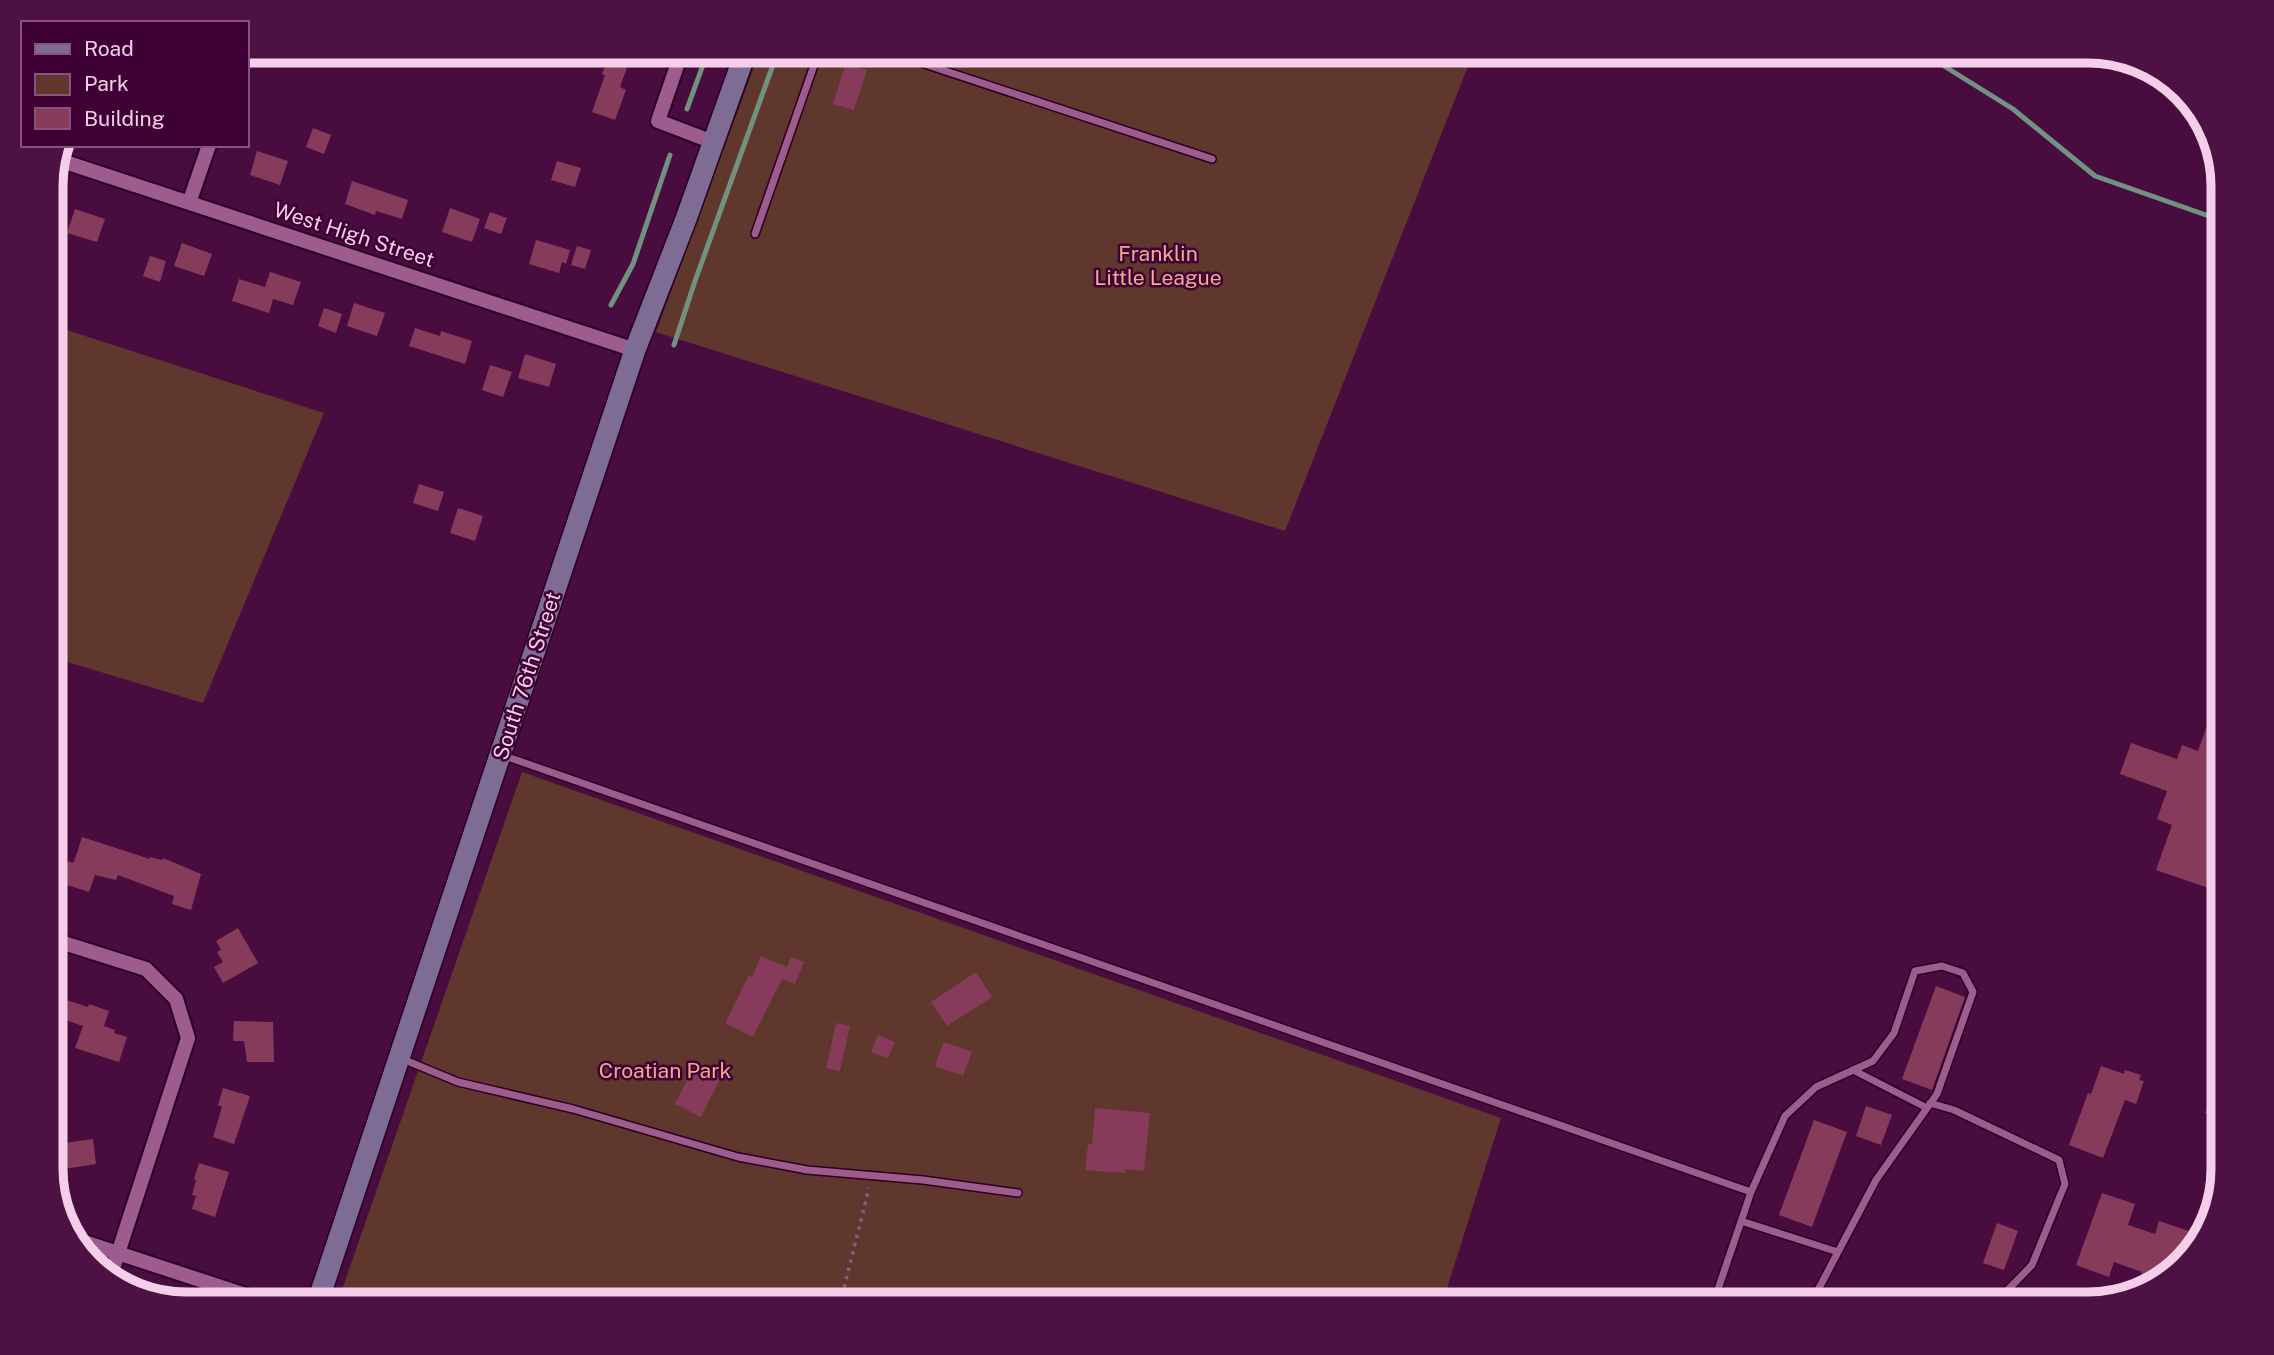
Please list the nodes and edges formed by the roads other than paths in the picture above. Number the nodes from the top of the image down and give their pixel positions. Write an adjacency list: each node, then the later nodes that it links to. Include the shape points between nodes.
1 (678, 63): 5 (street, via 658,121)
2 (742, 63): 5 (main road, South 76th Street)
3 (815, 63): 10 (lane)
4 (921, 63): 7 (lane)
5 (713, 142): 11 (main road, South 76th Street)
6 (208, 147): 9 (street)
7 (1212, 159)
8 (65, 162): 9 (street, West High Street)
9 (189, 203): 11 (street, West High Street)
10 (755, 234)
11 (635, 350): 12 (main road, South 76th Street)
12 (500, 754): 14 (main road, South 76th Street); 17 (lane)
13 (63, 943): 22 (street, via 146,970 176,999 188,1038)
14 (399, 1058): 18 (lane, via 458,1082 573,1109 737,1157 807,1170); 25 (main road, South 76th Street)
15 (1853, 1070): 16 (lane); 16 (lane, via 1873,1060 1894,1033 1915,971 1942,966 1963,973 1973,992); 17 (lane, via 1816,1087 1785,1116)
16 (1929, 1106): 21 (lane, via 1876,1180); 28 (lane, via 1954,1110 2060,1160 2065,1184 2032,1265)
17 (1751, 1192): 19 (lane)
18 (1018, 1193)
19 (1741, 1221): 21 (lane); 26 (lane)
20 (87, 1243): 22 (street)
21 (1838, 1252): 27 (lane)
22 (118, 1253): 23 (street); 24 (street)
23 (113, 1268)
24 (237, 1292)
25 (321, 1292)
26 (1717, 1292)
27 (1816, 1292)
28 (2006, 1292)

